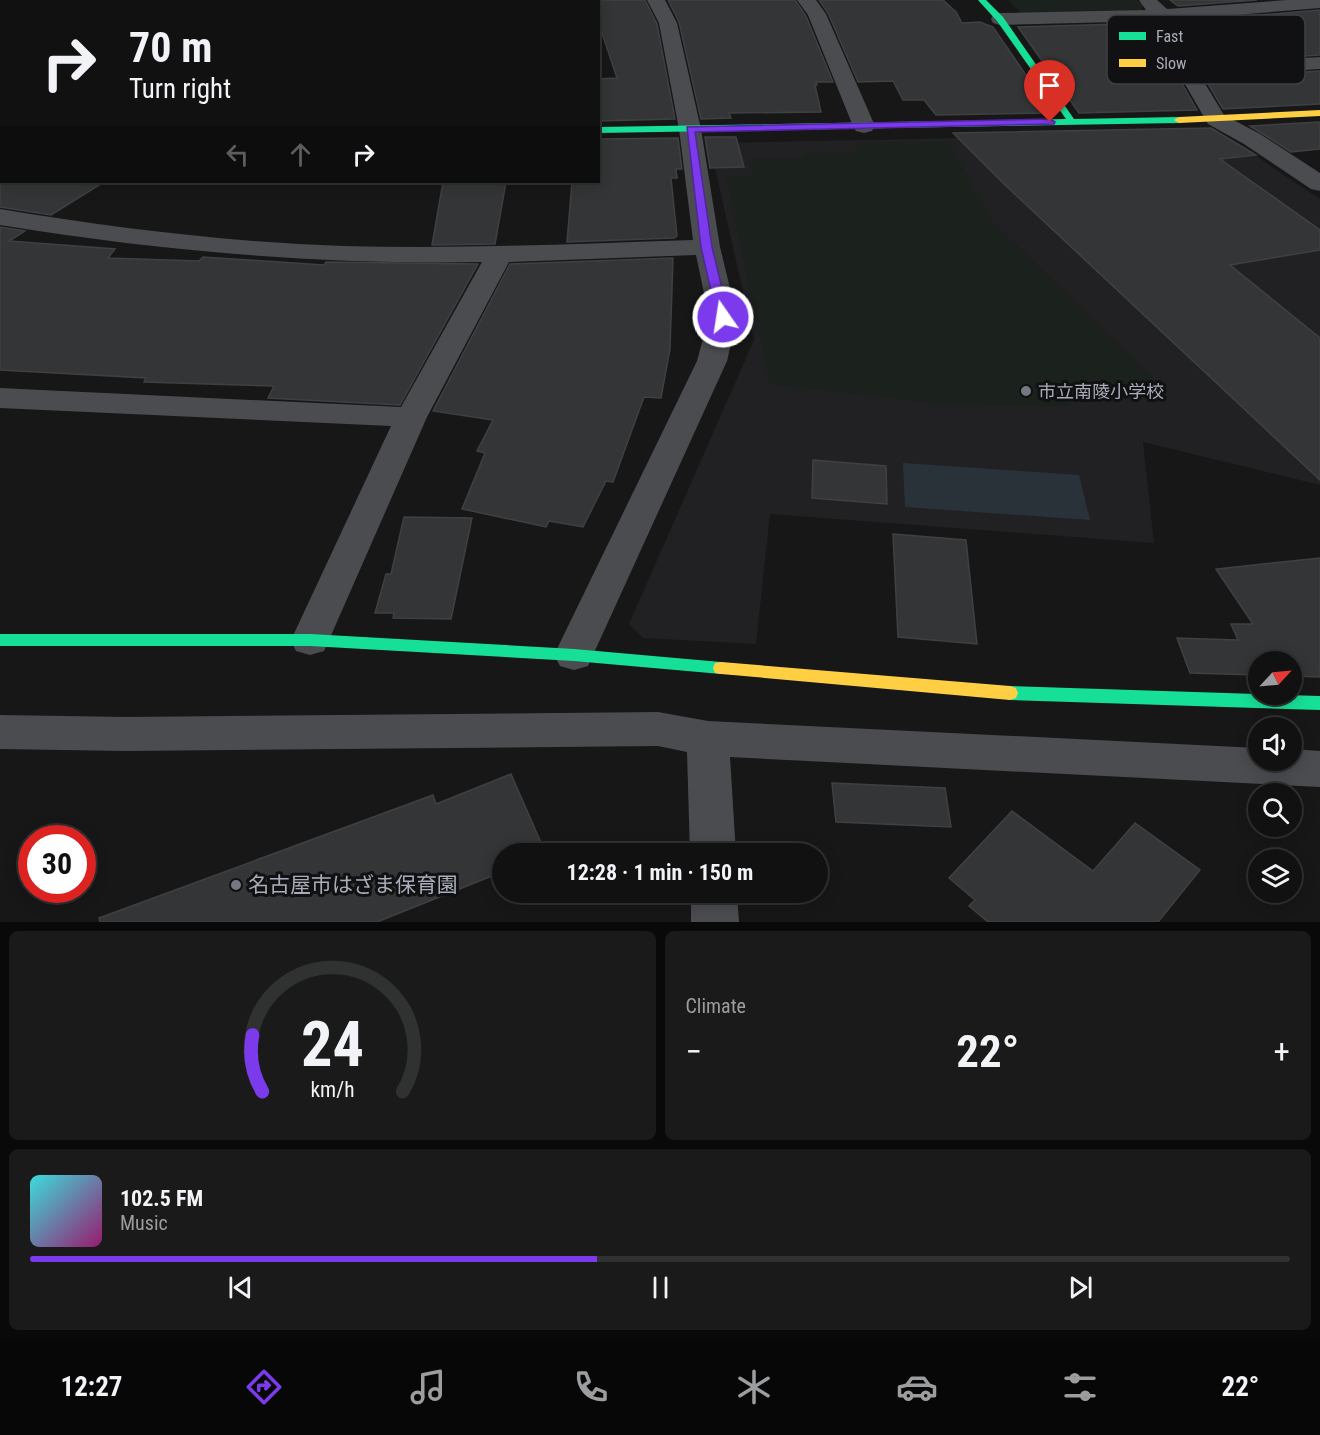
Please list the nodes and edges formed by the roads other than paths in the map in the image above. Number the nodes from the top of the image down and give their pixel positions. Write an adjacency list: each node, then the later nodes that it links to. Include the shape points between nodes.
1 (656, 0): 20 (street, via 668,23)
2 (806, 0): 19 (street, via 817,15)
3 (982, 0): 11 (street)
4 (1146, 0): 7 (street)
5 (1320, 3): 6 (street)
6 (1286, 5): 7 (street); 8 (street)
7 (1163, 15)
8 (1301, 15)
9 (1107, 16): 11 (street)
10 (1305, 17): 12 (street)
11 (1000, 19): 18 (street)
12 (1312, 22)
13 (1320, 63): 14 (street)
14 (1305, 64)
15 (1195, 84): 17 (street)
16 (1320, 113): 17 (street)
17 (1216, 119): 18 (street); 22 (street)
18 (1072, 122): 19 (street)
19 (864, 126): 20 (street)
20 (690, 129): 21 (street); 24 (street)
21 (600, 130)
22 (1320, 184)
23 (0, 217): 25 (street, via 116,236 290,251)
24 (707, 247): 25 (street); 30 (street, via 723,317 712,361)
25 (500, 254): 27 (street)
26 (0, 398): 27 (street)
27 (411, 417): 29 (street)
28 (0, 640): 29 (street)
29 (310, 640): 30 (street)
30 (574, 656): 31 (street, via 1009,693)
31 (1320, 703)
32 (0, 732): 33 (street, via 658,729)
33 (708, 738): 34 (street); 35 (street)
34 (1320, 769)
35 (713, 843)
36 (714, 903): 37 (street)
37 (715, 922)

